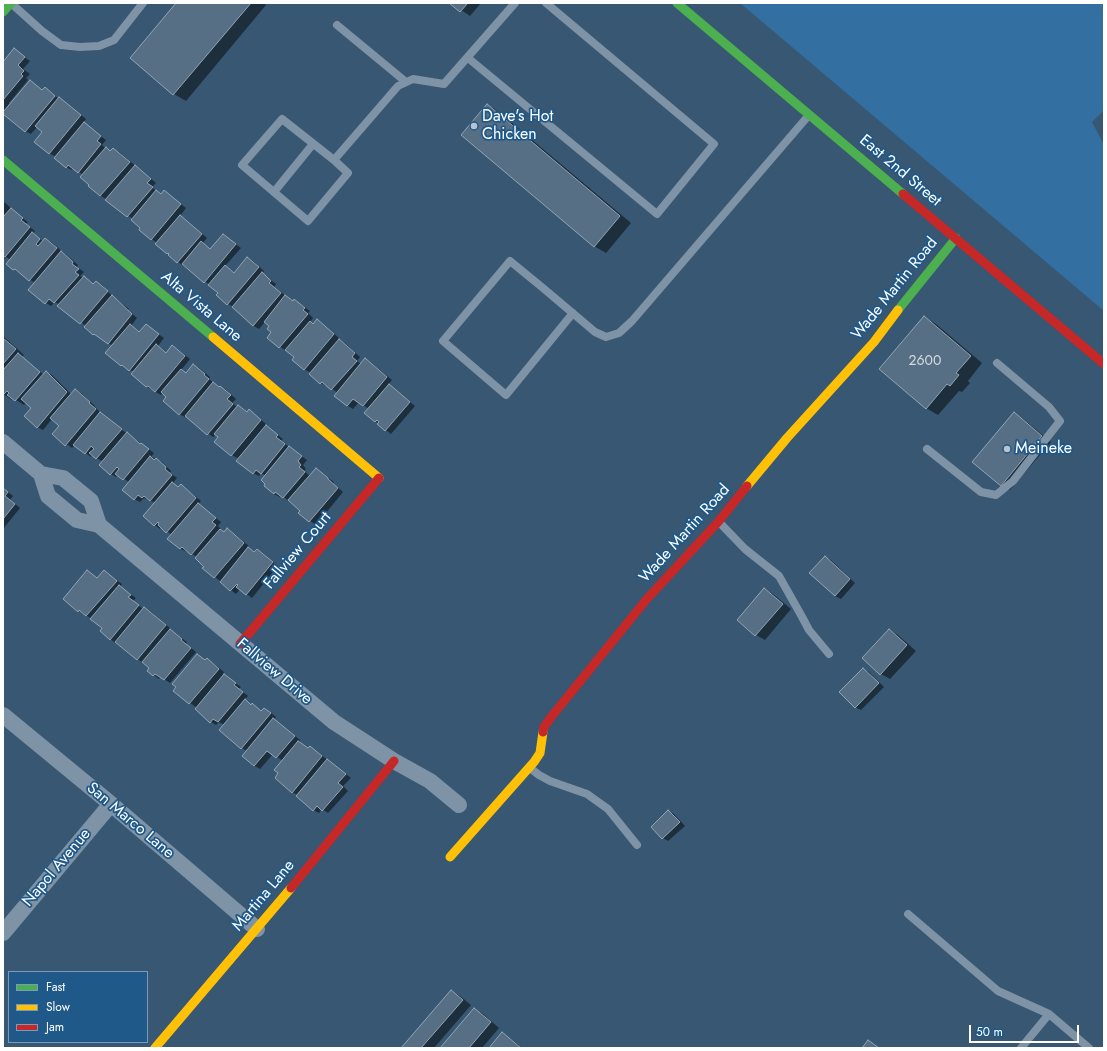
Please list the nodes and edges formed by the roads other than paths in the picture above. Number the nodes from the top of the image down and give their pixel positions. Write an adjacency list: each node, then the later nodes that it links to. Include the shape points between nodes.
1 (11, 3): 2 (lane, via 62,45 80,47 99,46 114,40); 6 (street)
2 (143, 3)
3 (514, 3): 8 (lane)
4 (546, 3): 8 (lane, via 714,144 657,214)
5 (677, 3): 10 (street, East 2nd Street)
6 (3, 12)
7 (337, 25): 9 (lane)
8 (468, 58): 9 (lane, via 444,84 413,79)
9 (406, 82): 13 (lane, via 398,86)
10 (809, 114): 15 (street, East 2nd Street); 16 (lane, via 619,333 606,337 595,332)
11 (313, 144): 13 (lane); 14 (lane); 14 (lane, via 282,119 242,165)
12 (3, 160): 22 (street, Alta Vista Lane)
13 (334, 160): 14 (lane, via 348,173 308,221)
14 (274, 192)
15 (956, 238): 18 (street, East 2nd Street); 23 (street, Wade Martin Road, via 874,342 787,438)
16 (573, 313): 16 (lane, via 510,261 443,341 506,395)
17 (997, 362): 20 (lane, via 1049,407 1060,420 1013,481 996,495 981,492)
18 (1104, 364)
19 (3, 442): 21 (street)
20 (928, 449)
21 (42, 474): 24 (street, Fallview Drive, via 48,496 78,520); 24 (street, via 63,478 91,501)
22 (380, 477): 25 (street, Fallview Court)
23 (719, 521): 26 (lane, via 745,549 779,576 808,630); 29 (street, Wade Martin Road, via 646,600 552,716 544,727 540,753)
24 (99, 525): 25 (street, Fallview Drive)
25 (240, 644): 28 (street, Fallview Drive, via 334,722)
26 (828, 654)
27 (3, 715): 30 (street, San Marco Lane)
28 (394, 761): 31 (street, Fallview Drive, via 430,781); 35 (street, Martina Lane)
29 (529, 767): 32 (lane, via 550,781 587,794 608,809); 33 (street, Wade Martin Road)
30 (111, 804): 35 (street, San Marco Lane); 36 (street, Napol Avenue)
31 (459, 805)
32 (637, 845)
33 (450, 857)
34 (908, 914): 37 (lane, via 998,991)
35 (257, 929): 38 (street, Martina Lane)
36 (3, 933)
37 (1049, 1014): 39 (lane); 40 (lane)
38 (155, 1048)
39 (1020, 1048)
40 (1089, 1048)

